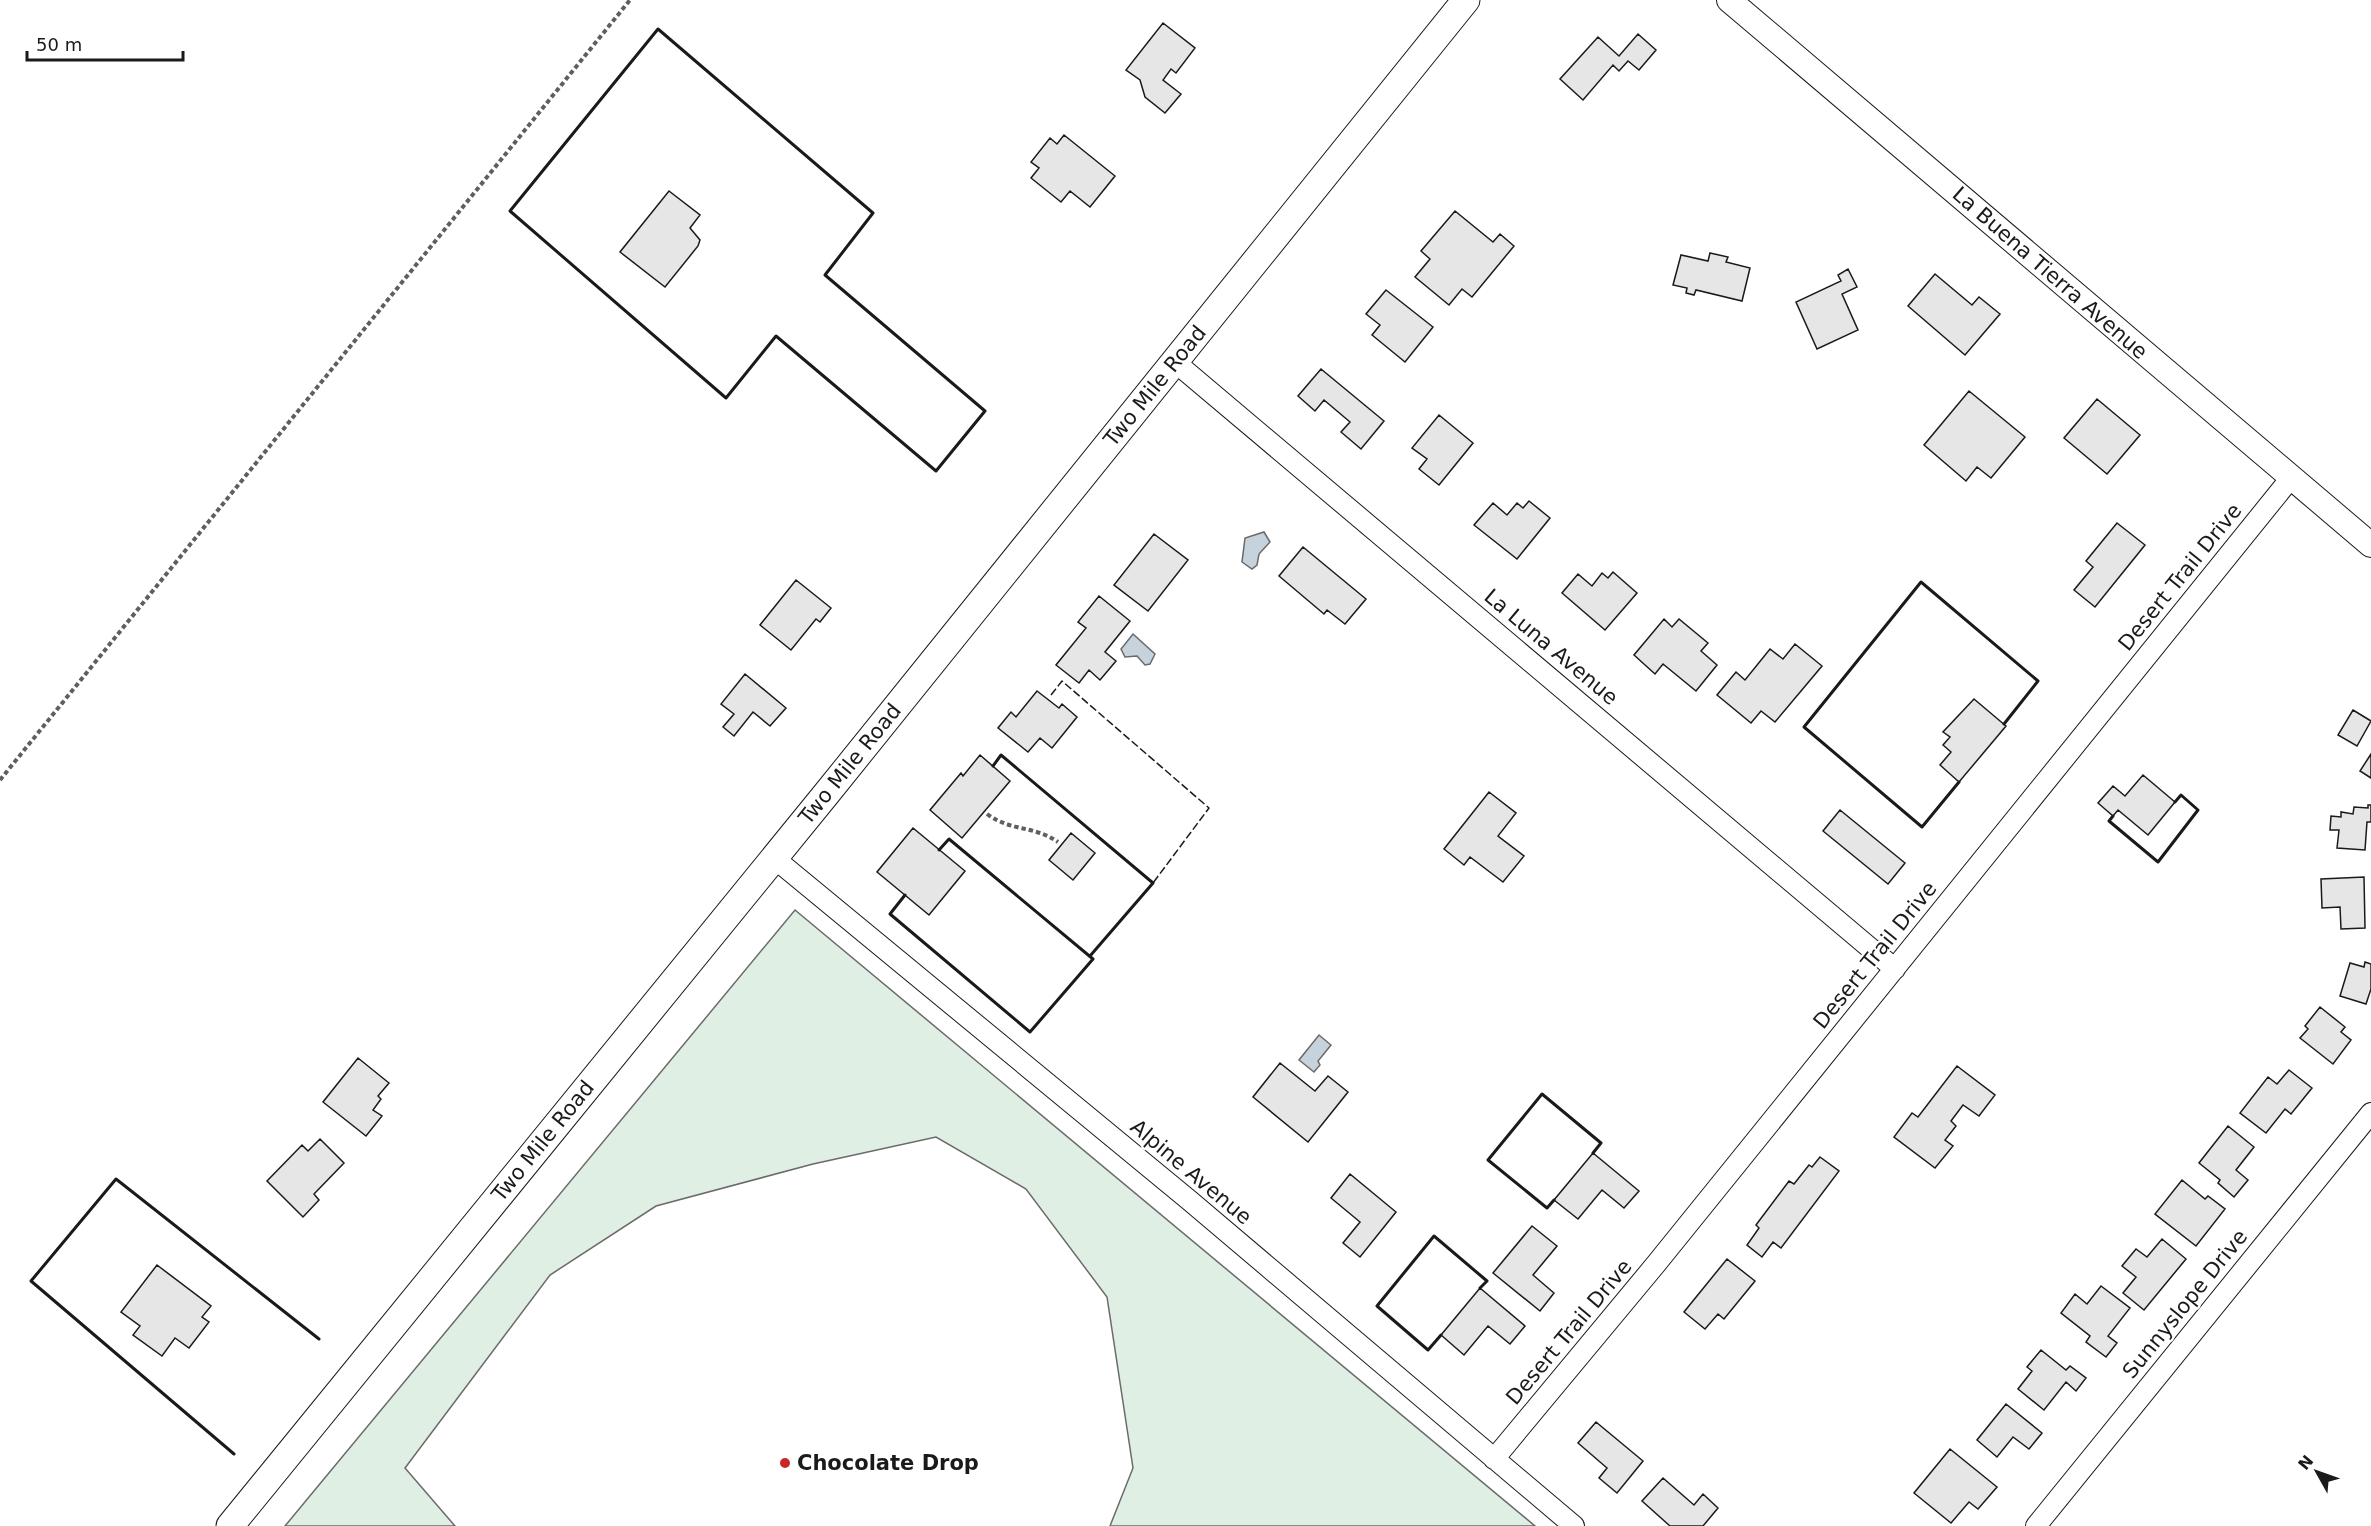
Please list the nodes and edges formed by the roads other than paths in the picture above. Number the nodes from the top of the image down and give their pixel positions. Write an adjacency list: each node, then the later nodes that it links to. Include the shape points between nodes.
1 (1466, 0): 3 (main road, Two Mile Road)
2 (1729, 0): 4 (street, La Buena Tierra Avenue)
3 (1175, 362): 6 (main road, Two Mile Road); 7 (street, La Luna Avenue)
4 (2290, 479): 5 (street, La Buena Tierra Avenue); 7 (street, Desert Trail Drive)
5 (2371, 545)
6 (774, 858): 9 (street, Alpine Avenue, via 1190,1200); 10 (main road, Two Mile Road)
7 (1895, 969): 9 (street, Desert Trail Drive)
8 (2371, 1113): 12 (street, Sunnyslope Drive)
9 (1494, 1459): 11 (street, Alpine Avenue)
10 (230, 1526)
11 (1574, 1526)
12 (2036, 1526)

